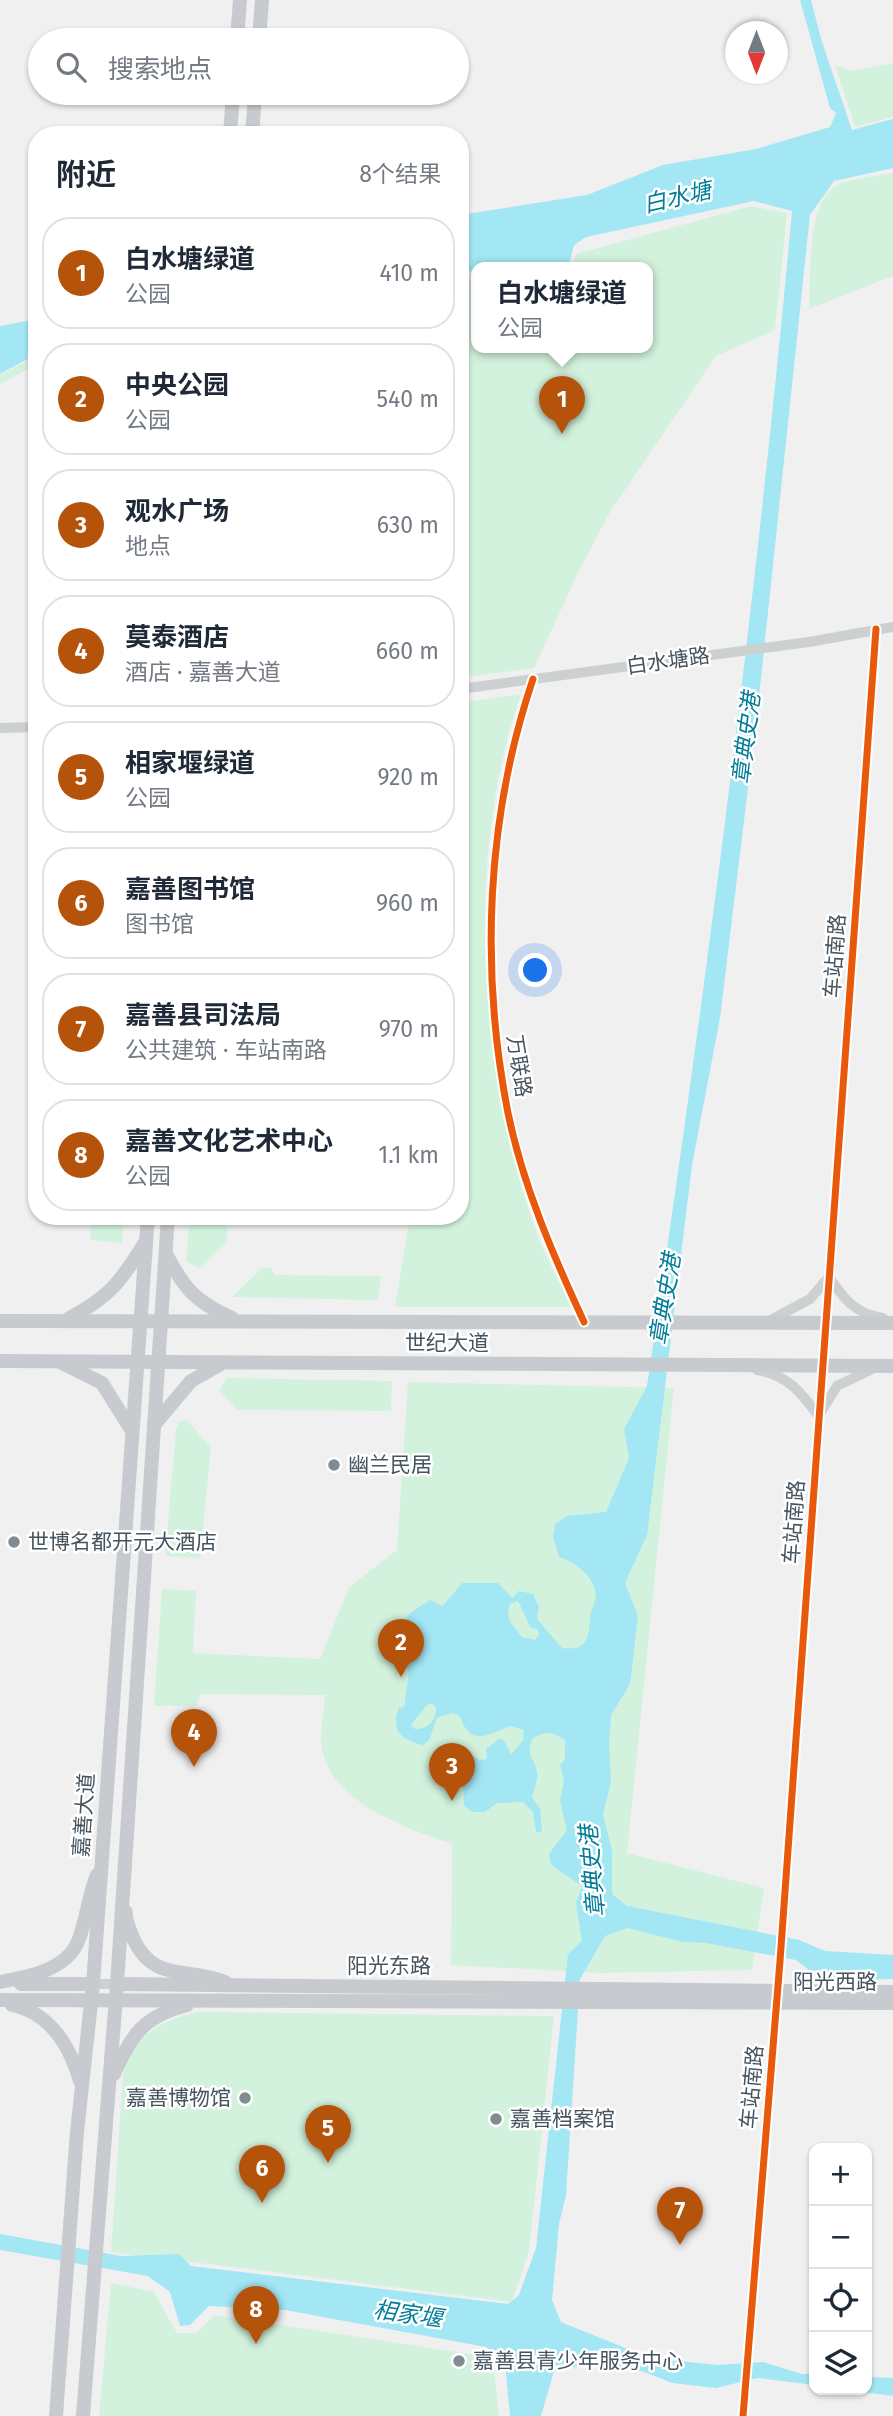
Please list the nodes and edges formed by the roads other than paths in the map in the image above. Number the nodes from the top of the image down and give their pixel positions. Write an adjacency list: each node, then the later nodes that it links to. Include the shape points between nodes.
1 (240, 0): 3 (main road)
2 (262, 0): 4 (main road)
3 (238, 28)
4 (260, 28)
5 (232, 105): 7 (main road)
6 (254, 105): 8 (main road)
7 (231, 126)
8 (253, 126)
9 (893, 627): 10 (street, 白水塘路)
10 (876, 629): 11 (street, 白水塘路); 19 (street, 车站南路)
11 (534, 679): 12 (street, 白水塘路); 26 (street, 万联路, via 514,740 492,877 496,1029 509,1115 529,1187)
12 (469, 689)
13 (28, 727): 14 (street)
14 (0, 729)
15 (147, 1225): 17 (main road, 嘉善大道)
16 (167, 1225): 18 (main road, 嘉善大道)
17 (146, 1240): 20 (main road, 嘉善大道); 22 (main road, via 102,1301)
18 (165, 1252): 23 (main road, 嘉善大道); 24 (main road, via 193,1297)
19 (829, 1277): 25 (street, via 860,1313); 27 (street, via 810,1299); 28 (street, 车站南路)
20 (141, 1320): 22 (main road, 世纪大道); 23 (main road, 世纪大道); 31 (main road, 嘉善大道)
21 (0, 1321): 22 (main road, 世纪大道)
22 (65, 1321)
23 (160, 1321): 24 (main road, 世纪大道); 32 (main road, 嘉善大道)
24 (240, 1321): 26 (main road, 世纪大道)
25 (893, 1321): 28 (main road, 世纪大道)
26 (584, 1322): 27 (main road, 世纪大道)
27 (763, 1323): 28 (main road, 世纪大道)
28 (826, 1323): 35 (street, 车站南路)
29 (54, 1360): 30 (main road, 世纪大道); 31 (main road, 世纪大道); 40 (main road, via 103,1383)
30 (0, 1361)
31 (137, 1361): 32 (main road, 世纪大道); 40 (main road, 嘉善大道)
32 (158, 1363): 33 (main road, 世纪大道); 39 (main road, 嘉善大道)
33 (222, 1363): 34 (main road, 世纪大道); 39 (main road, via 191,1381)
34 (729, 1365): 35 (main road, 世纪大道); 38 (street, via 784,1378)
35 (822, 1366): 36 (main road, 世纪大道); 38 (street, 车站南路)
36 (877, 1366): 37 (main road, 世纪大道); 38 (street, via 837,1385)
37 (893, 1366)
38 (819, 1417): 49 (street, 车站南路)
39 (153, 1426): 42 (main road, 嘉善大道)
40 (132, 1431): 41 (main road, 嘉善大道)
41 (102, 1864): 43 (main road, via 79,1941 67,1958 31,1976); 44 (main road, 嘉善大道)
42 (123, 1888): 45 (main road, 嘉善大道); 46 (main road, via 125,1919 140,1952 165,1972 205,1974)
43 (0, 1983): 44 (main road, 阳光东路)
44 (93, 1984): 45 (street, 阳光东路); 50 (main road, 嘉善大道)
45 (117, 1984): 46 (main road, 阳光东路); 52 (main road, 嘉善大道)
46 (233, 1986): 48 (main road, 阳光东路)
47 (893, 1992): 49 (main road, 阳光西路)
48 (549, 1995): 49 (main road, 阳光东路); 53 (main road, 阳光东路)
49 (777, 1996): 54 (main road, 阳光西路); 59 (street, 车站南路)
50 (92, 2000): 51 (main road, 阳光东路); 52 (main road, 阳光东路); 56 (main road, 嘉善大道)
51 (0, 2001): 56 (main road, via 25,2007 53,2027 72,2054)
52 (115, 2001): 53 (main road, 阳光东路); 55 (main road, 嘉善大道)
53 (201, 2001): 55 (main road, via 149,2020 128,2042)
54 (893, 2003)
55 (109, 2084): 58 (main road, 嘉善大道)
56 (82, 2087): 57 (main road, 嘉善大道)
57 (56, 2416)
58 (83, 2416)
59 (743, 2416)

